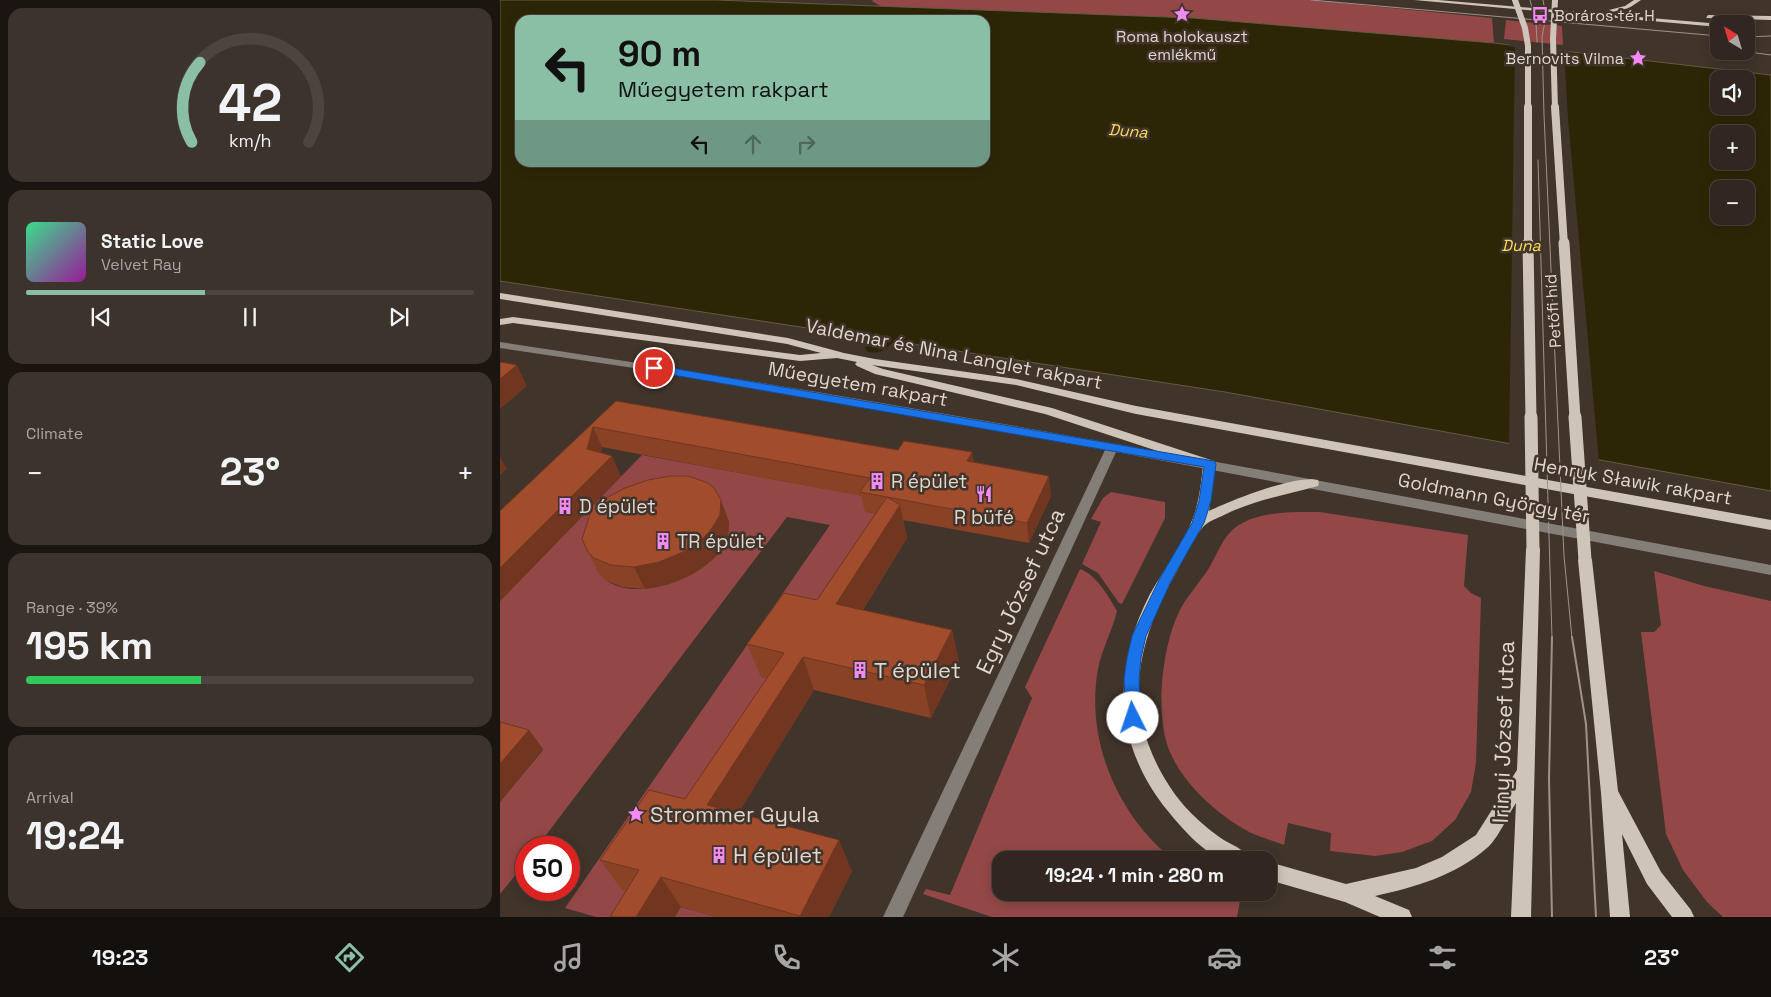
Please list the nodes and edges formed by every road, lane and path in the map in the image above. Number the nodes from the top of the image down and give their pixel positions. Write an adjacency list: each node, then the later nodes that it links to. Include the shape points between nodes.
1 (1417, 0): 8 (main road)
2 (1456, 0): 8 (main road)
3 (1466, 0): 9 (main road)
4 (1502, 0): 7 (main road)
5 (1555, 0): 27 (main road, Petőfi híd, bridge, via 1555,116 1585,560)
6 (1638, 0): 10 (main road, via 1627,7); 11 (main road)
7 (1518, 1): 9 (main road); 10 (main road); 24 (main road, Petőfi híd, bridge, via 1528,46 1527,201)
8 (1443, 2): 9 (main road)
9 (1482, 3): 11 (main road)
10 (1612, 10): 11 (main road)
11 (1643, 13): 12 (main road); 13 (main road)
12 (1771, 18)
13 (1710, 24)
14 (500, 296): 17 (main road, Valdemar és Nina Langlet rakpart, via 762,336)
15 (500, 322): 17 (main road, via 513,320 800,358)
16 (500, 345): 18 (street, Műegyetem rakpart, via 654,368)
17 (843, 356): 19 (main road, via 879,372 1048,411); 20 (main road, Valdemar és Nina Langlet rakpart, via 1016,382 1136,410)
18 (1112, 448): 19 (street, Műegyetem rakpart); 31 (street, Egry József utca)
19 (1210, 464): 21 (street, Goldmann György tér); 22 (main road)
20 (1489, 473): 23 (main road, Henryk Sławik rakpart)
21 (1313, 483): 22 (main road, via 1259,494); 25 (street, Goldmann György tér)
22 (1198, 523): 28 (main road, via 1166,578 1139,636 1131,706 1141,752 1157,785 1189,823)
23 (1771, 525)
24 (1533, 549): 26 (main road, Irinyi József utca)
25 (1771, 570)
26 (1525, 774): 30 (main road, via 1482,841 1450,863 1417,877); 33 (main road, Irinyi József utca)
27 (1610, 793): 34 (main road); 35 (main road, via 1654,878)
28 (1227, 851)
29 (1277, 873): 30 (main road)
30 (1346, 892): 32 (main road)
31 (893, 917)
32 (1402, 917)
33 (1521, 917)
34 (1620, 917)
35 (1684, 917)

